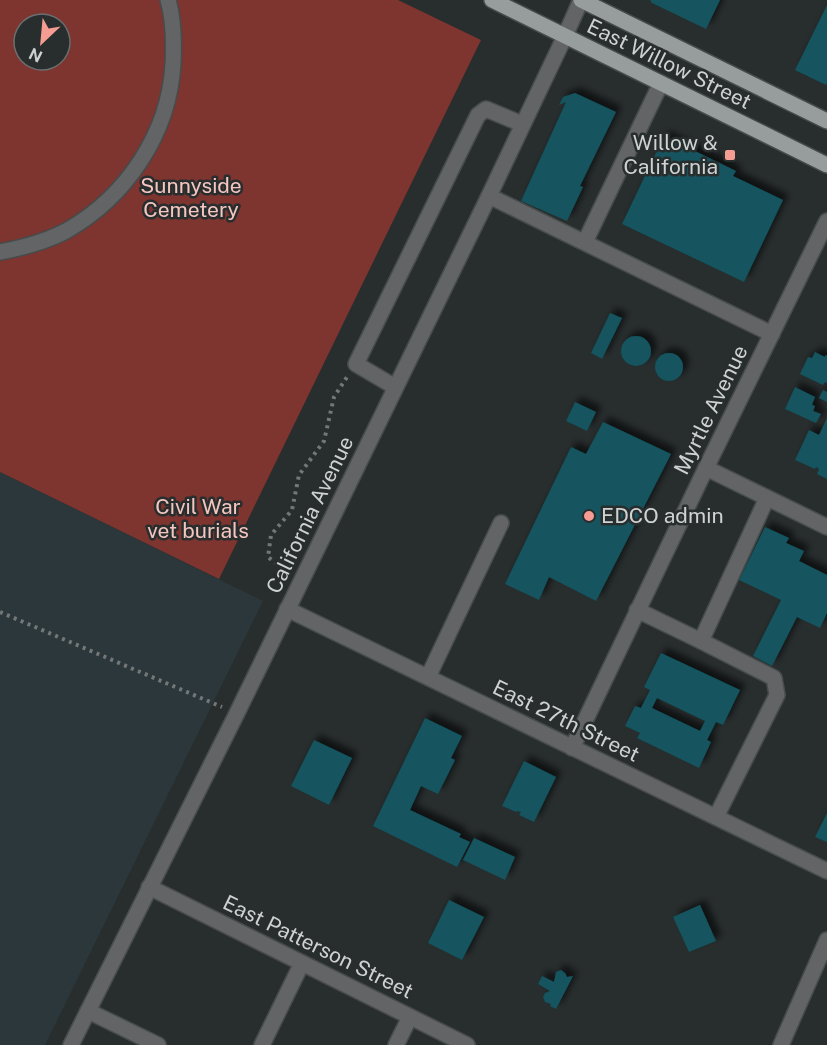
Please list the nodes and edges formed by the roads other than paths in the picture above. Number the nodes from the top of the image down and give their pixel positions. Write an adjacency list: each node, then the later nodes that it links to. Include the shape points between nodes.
1 (168, 0): 12 (street, via 174,43 172,81 163,118 147,153 124,185 96,211 64,232)
2 (492, 0): 4 (main road, East Willow Street)
3 (581, 0): 4 (street, California Avenue); 6 (main road, East Willow Street)
4 (566, 36): 5 (main road, East Willow Street); 7 (street, California Avenue)
5 (661, 83): 8 (main road, East Willow Street); 11 (street)
6 (827, 121)
7 (522, 124): 9 (street, California Avenue); 14 (street, via 486,109 478,114 356,364)
8 (827, 165)
9 (489, 196): 11 (street); 14 (street, California Avenue)
10 (827, 221): 13 (street, Myrtle Avenue)
11 (585, 242): 13 (street)
12 (0, 252)
13 (772, 334): 15 (street, Myrtle Avenue)
14 (395, 387): 19 (street, California Avenue)
15 (706, 468): 16 (street); 20 (street, Myrtle Avenue)
16 (767, 498): 18 (street); 21 (street)
17 (501, 523): 22 (street)
18 (827, 527)
19 (287, 609): 22 (street, East 27th Street); 26 (street, California Avenue)
20 (638, 610): 21 (street); 23 (street, Myrtle Avenue)
21 (701, 641): 24 (street, via 774,678 777,695)
22 (428, 677): 23 (street, East 27th Street)
23 (572, 748): 24 (street, East 27th Street)
24 (716, 817): 25 (street, East 27th Street)
25 (827, 871)
26 (149, 887): 28 (street, East Patterson Street); 29 (street, California Avenue)
27 (827, 939): 36 (street)
28 (302, 963): 30 (street, East Patterson Street); 33 (street)
29 (88, 1011): 31 (street, California Avenue); 32 (street)
30 (410, 1017): 34 (street); 35 (street, East Patterson Street)
31 (71, 1045)
32 (158, 1045)
33 (262, 1045)
34 (396, 1045)
35 (467, 1045)
36 (782, 1045)

